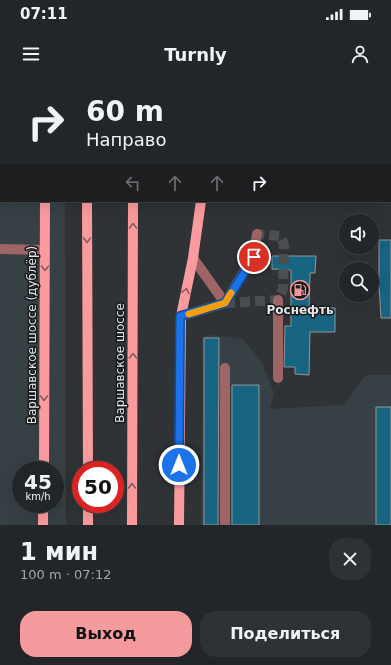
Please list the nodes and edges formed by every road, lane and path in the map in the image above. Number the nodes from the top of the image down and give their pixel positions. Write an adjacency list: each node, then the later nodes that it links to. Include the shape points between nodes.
1 (45, 202): 7 (main road, Варшавское шоссе (дублёр))
2 (88, 202): 15 (main road, one-way to 15)
3 (133, 202): 20 (main road, Варшавское шоссе, one-way to 3)
4 (201, 202): 8 (main road)
5 (257, 234): 10 (lane, via 254,257)
6 (0, 249): 7 (lane)
7 (45, 250): 14 (main road, Варшавское шоссе (дублёр), one-way to 14)
8 (193, 258): 10 (lane); 11 (main road, one-way to 8)
9 (278, 300): 13 (lane)
10 (225, 303): 11 (lane)
11 (180, 316): 21 (main road)
12 (225, 368): 22 (lane)
13 (278, 378)
14 (44, 461)
15 (88, 461)
16 (44, 513): 18 (main road)
17 (88, 513): 19 (main road)
18 (43, 525)
19 (88, 525)
20 (132, 525)
21 (179, 525)
22 (226, 525)

